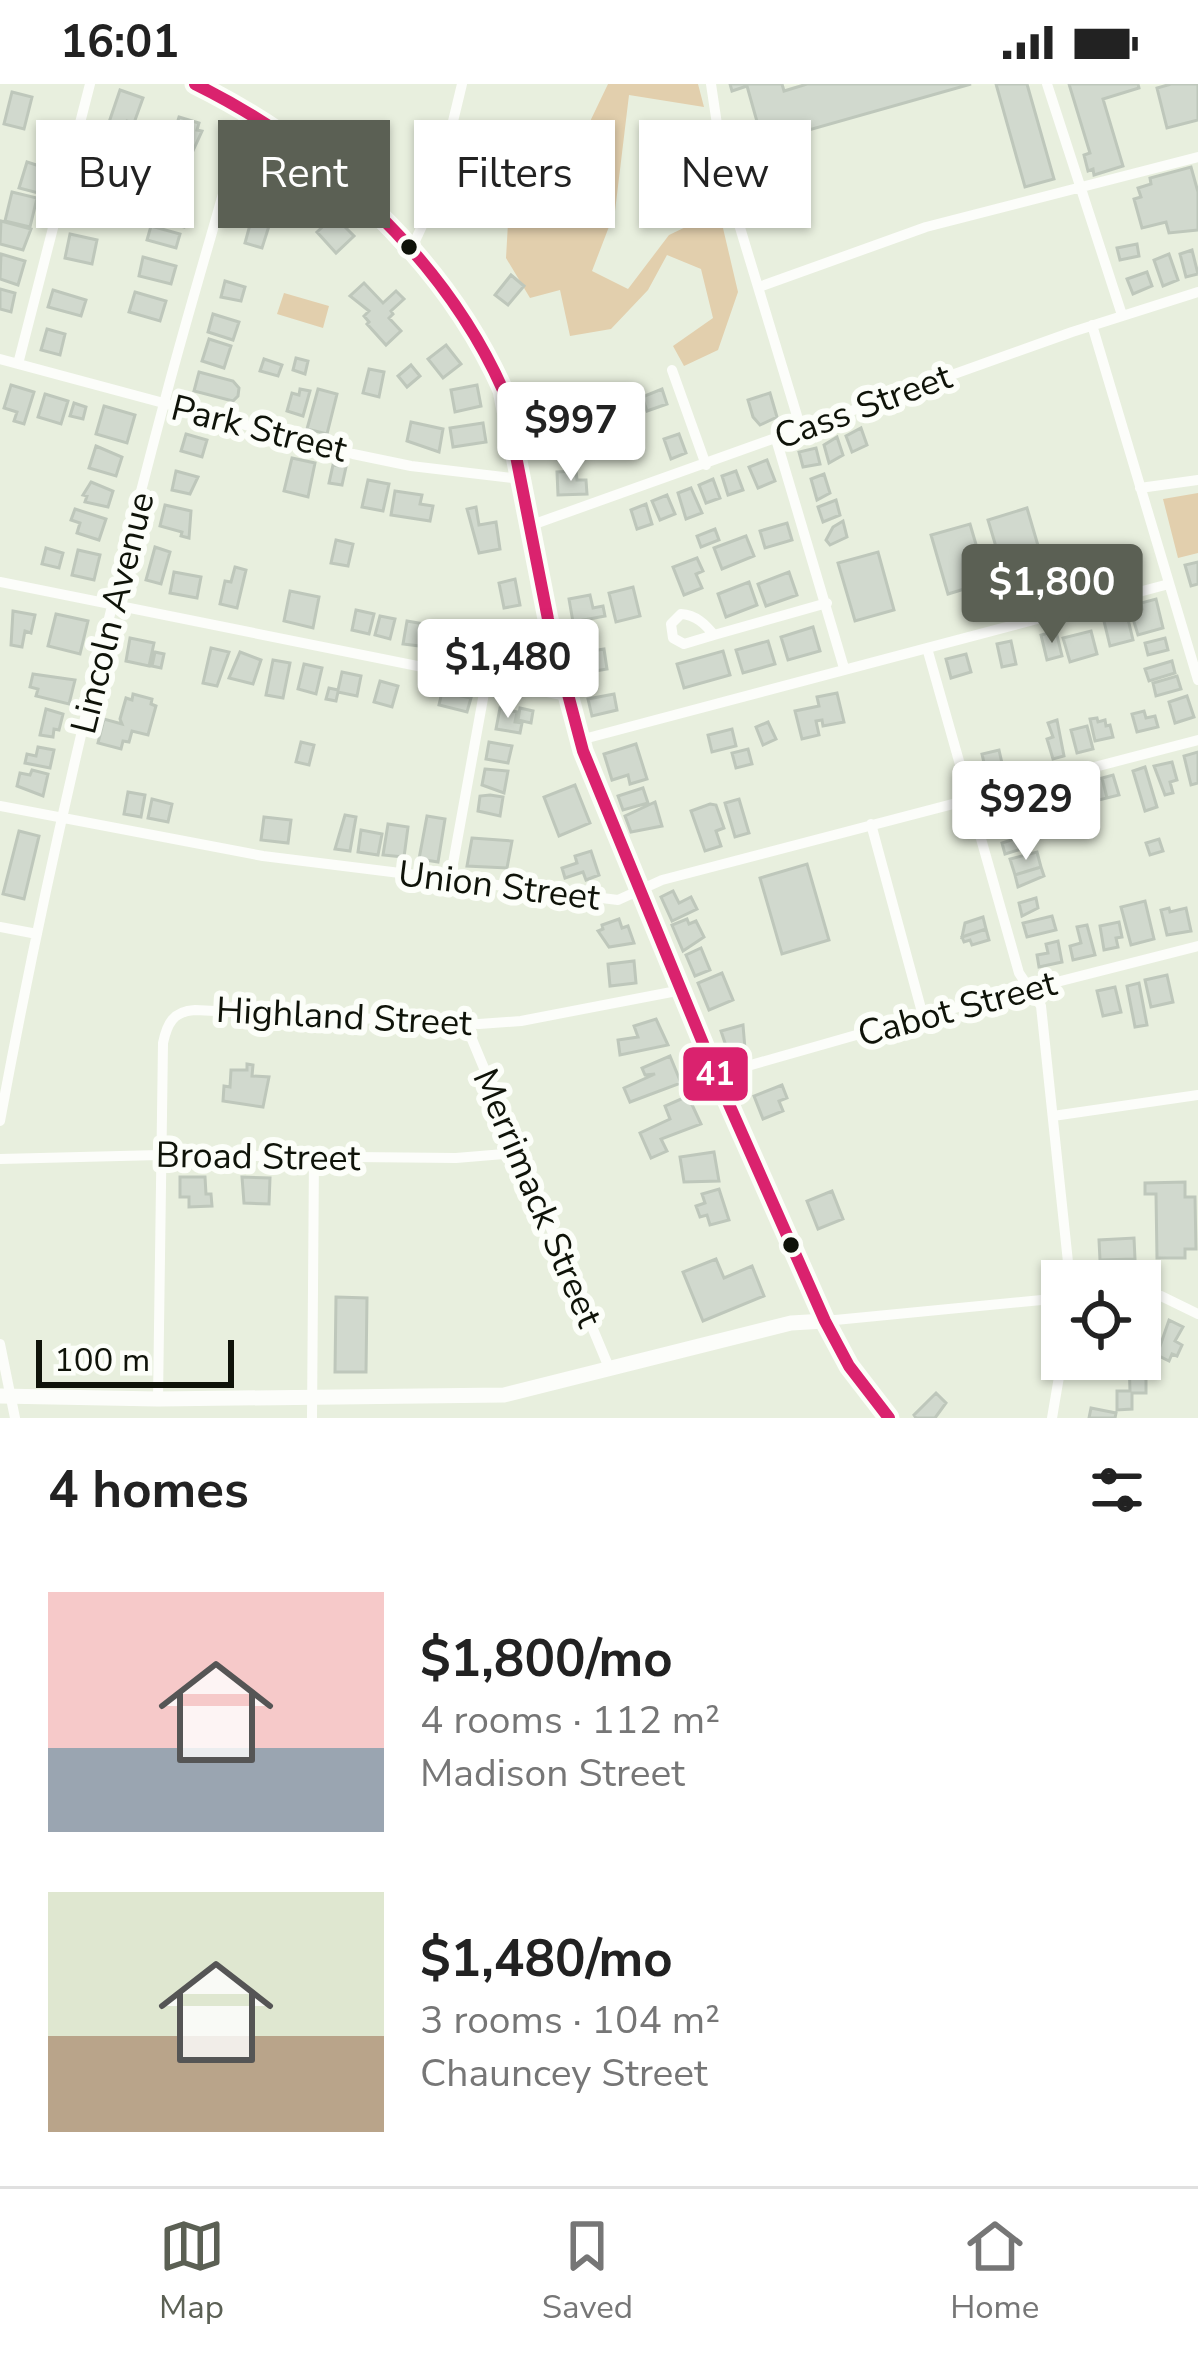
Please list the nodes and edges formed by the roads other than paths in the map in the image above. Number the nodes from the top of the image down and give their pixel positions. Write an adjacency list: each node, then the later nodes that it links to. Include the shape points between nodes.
1 (90, 84): 15 (street)
2 (195, 84): 6 (main road)
3 (462, 84): 9 (street, via 434,200)
4 (711, 84): 10 (street, via 724,178)
5 (1047, 84): 8 (street)
6 (246, 111): 9 (main road, via 315,158); 17 (street, Lincoln Avenue)
7 (1198, 157): 8 (street)
8 (1082, 188): 10 (street, via 926,227); 12 (street)
9 (409, 254): 21 (main road, via 492,361)
10 (759, 287): 18 (street)
11 (1198, 292): 12 (street, Cass Street)
12 (1123, 315): 13 (street, Cass Street)
13 (1092, 325): 18 (street, Cass Street); 23 (street)
14 (0, 359): 15 (street, Park Street)
15 (18, 364): 17 (street, Park Street)
16 (672, 370): 20 (street)
17 (164, 405): 21 (street, Park Street, via 353,454); 28 (street, Lincoln Avenue)
18 (801, 429): 19 (street, Cass Street)
19 (776, 439): 20 (street, Cass Street); 27 (street)
20 (706, 465): 24 (street, Cass Street)
21 (521, 479): 24 (main road)
22 (1198, 480): 23 (street)
23 (1140, 488): 26 (street)
24 (529, 526): 34 (main road)
25 (0, 582): 28 (street)
26 (1168, 584): 30 (street); 32 (street)
27 (826, 603): 29 (street); 31 (street)
28 (113, 606): 33 (street); 39 (street, Lincoln Avenue)
29 (713, 635)
30 (927, 647): 31 (street); 37 (street)
31 (844, 668): 35 (street)
32 (1198, 680)
33 (486, 682): 34 (street); 41 (street)
34 (567, 696): 35 (main road)
35 (580, 740): 42 (main road)
36 (1198, 740): 37 (street, Union Street)
37 (971, 797): 40 (street, Union Street); 46 (street)
38 (0, 806): 39 (street, Union Street)
39 (64, 819): 41 (street, Union Street); 44 (street, Lincoln Avenue)
40 (871, 824): 42 (street, Union Street); 48 (street)
41 (450, 880): 42 (street, Union Street, via 618,900)
42 (638, 890): 47 (main road)
43 (0, 927): 44 (street)
44 (37, 934): 53 (street, Lincoln Avenue)
45 (1198, 946): 46 (street, Cabot Street)
46 (1029, 989): 48 (street, Cabot Street); 52 (street, via 1041,1006)
47 (682, 990): 49 (street, Highland Street); 50 (main road)
48 (923, 1016): 50 (street, Cabot Street)
49 (466, 1024): 54 (street, Merrimack Street); 55 (street, Highland Street, via 184,1010 170,1020 163,1043)
50 (716, 1076): 62 (main road)
51 (1198, 1096): 52 (street)
52 (1053, 1116): 58 (street)
53 (0, 1120)
54 (516, 1153): 56 (street, Broad Street); 64 (street, Merrimack Street)
55 (160, 1155): 56 (street, Broad Street); 57 (street, Broad Street); 68 (street, Highland Street)
56 (314, 1157): 67 (street)
57 (0, 1159)
58 (1068, 1260)
59 (1161, 1296): 61 (street)
60 (1041, 1300): 62 (street)
61 (1198, 1314)
62 (824, 1321): 64 (main road); 71 (main road)
63 (0, 1344): 66 (street)
64 (610, 1371): 67 (main road, via 504,1395)
65 (1058, 1380): 72 (street)
66 (4, 1396): 68 (main road); 69 (street)
67 (310, 1398): 68 (main road); 70 (street)
68 (158, 1400)
69 (15, 1418)
70 (312, 1418)
71 (890, 1418)
72 (1052, 1418)

